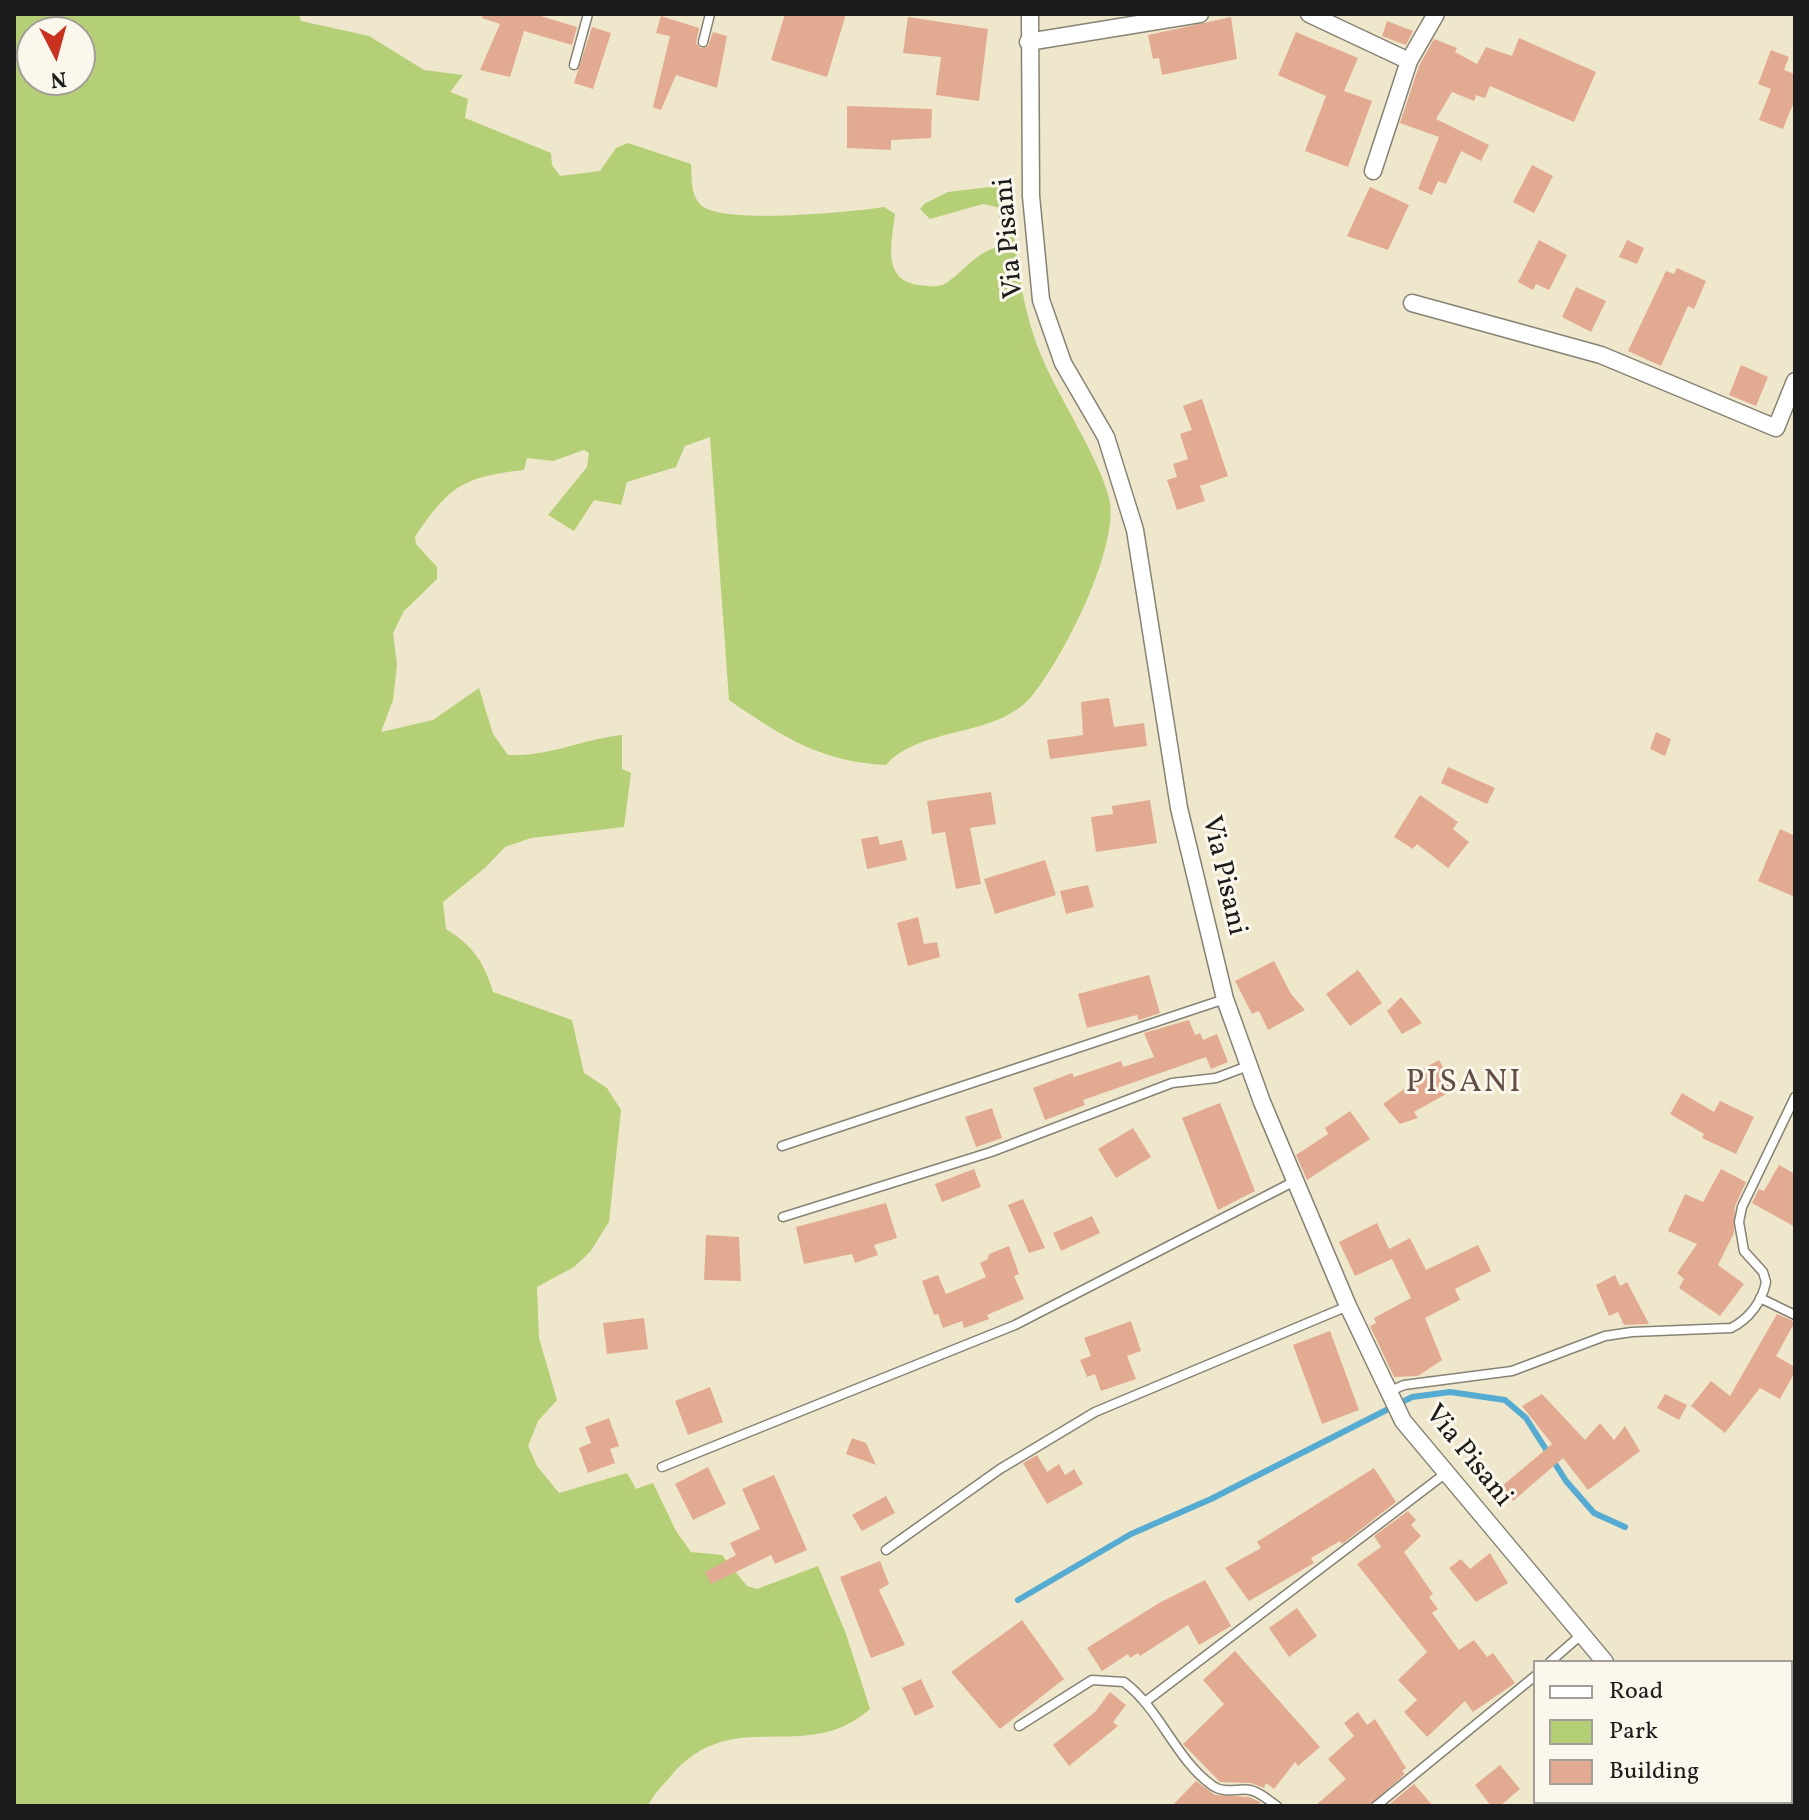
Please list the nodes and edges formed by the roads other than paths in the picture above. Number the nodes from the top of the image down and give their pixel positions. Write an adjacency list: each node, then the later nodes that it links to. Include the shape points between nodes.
1 (588, 14): 10 (lane)
2 (710, 14): 7 (lane)
3 (1030, 14): 8 (street, Via Pisani)
4 (1200, 14): 8 (street)
5 (1309, 14): 9 (street)
6 (1436, 14): 9 (street)
7 (703, 42)
8 (1028, 42): 14 (street, Via Pisani, via 1031,196 1041,300 1063,363 1106,437 1135,530 1179,808)
9 (1409, 61): 11 (street)
10 (574, 65)
11 (1373, 171)
12 (1412, 303): 13 (street, via 1601,355 1776,428)
13 (1795, 381)
14 (1225, 999): 15 (street, Via Pisani); 17 (lane)
15 (1249, 1065): 18 (street, Via Pisani); 19 (lane, via 1216,1078 1172,1083 991,1152)
16 (1795, 1097): 20 (lane, via 1742,1207 1739,1238 1766,1282)
17 (782, 1146)
18 (1295, 1180): 21 (street, Via Pisani); 24 (lane, via 1015,1325)
19 (783, 1217)
20 (1760, 1298): 22 (lane); 23 (lane, via 1749,1317 1731,1328 1605,1336 1512,1371 1404,1385)
21 (1348, 1306): 23 (street, Via Pisani); 26 (lane, via 1095,1412 1000,1469)
22 (1795, 1315)
23 (1389, 1396): 25 (street, Via Pisani)
24 (662, 1467)
25 (1446, 1473): 27 (street, Via Pisani); 31 (lane)
26 (886, 1550)
27 (1582, 1634): 28 (lane); 29 (street, Via Pisani)
28 (1552, 1660)
29 (1603, 1660)
30 (1533, 1678): 34 (lane)
31 (1145, 1702): 32 (lane, via 1124,1682 1092,1680); 33 (lane, via 1186,1760 1214,1786 1254,1791)
32 (1019, 1726)
33 (1277, 1806)
34 (1376, 1806)

